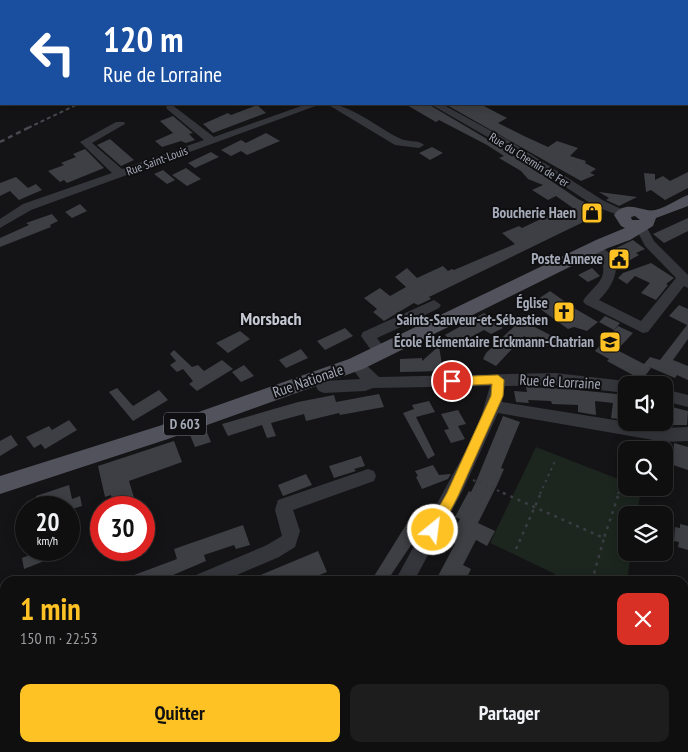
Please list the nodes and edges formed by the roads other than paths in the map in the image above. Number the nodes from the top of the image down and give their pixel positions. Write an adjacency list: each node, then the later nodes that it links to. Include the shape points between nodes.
1 (313, 105): 6 (street, Rue Saint-Louis)
2 (334, 105): 7 (street, via 399,143)
3 (437, 105): 11 (street, Rue du Chemin de Fer, via 509,145)
4 (171, 107): 6 (street)
5 (120, 124): 8 (street, via 85,142)
6 (212, 141): 8 (street, Rue Saint-Louis)
7 (419, 145)
8 (120, 174): 10 (street, Rue Saint-Louis, via 27,207)
9 (688, 200): 11 (main road, Rue Nationale / D 603)
10 (0, 224)
11 (635, 225): 12 (main road, Rue Nationale / D 603); 13 (street)
12 (597, 246): 13 (street, via 608,260 610,273 608,284 590,301 643,328); 16 (main road, Rue Nationale / D 603)
13 (685, 281)
14 (434, 305): 15 (street)
15 (415, 314): 16 (street); 17 (street, via 368,336)
16 (431, 328): 17 (main road, Rue Nationale / D 603)
17 (381, 353): 18 (main road, Rue Nationale / D 603)
18 (356, 364): 20 (street); 28 (main road, Rue Nationale / D 603, via 161,433)
19 (498, 380): 20 (street, Rue de Lorraine, via 395,384); 21 (street, Rue de Lorraine, via 555,379); 25 (street)
20 (373, 381): 22 (street, Rue de Lorraine, via 366,385)
21 (618, 386)
22 (324, 387)
23 (673, 397): 24 (street)
24 (688, 401)
25 (493, 405): 26 (street, via 665,435); 30 (street, via 462,475)
26 (688, 434)
27 (368, 476): 29 (street, via 284,505 292,527 289,541)
28 (0, 485)
29 (215, 576)
30 (407, 576)

